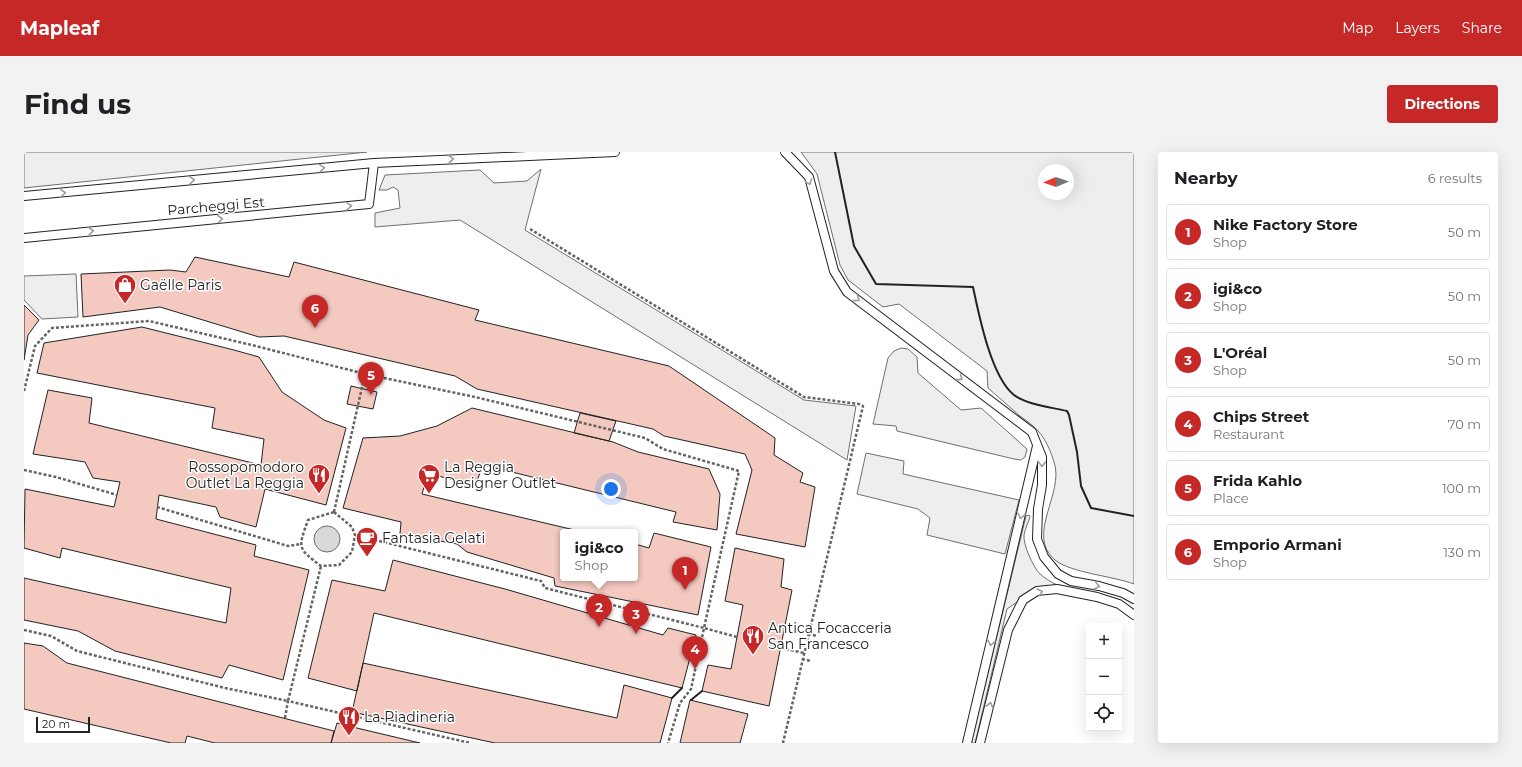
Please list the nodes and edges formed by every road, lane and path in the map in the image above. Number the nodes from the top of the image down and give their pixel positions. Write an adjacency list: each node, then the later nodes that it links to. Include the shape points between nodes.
1 (615, 152): 3 (lane, one-way to 1)
2 (785, 152): 9 (lane, one-way to 9, via 809,177 834,271 848,292 1032,432)
3 (374, 163): 4 (lane, one-way to 3); 6 (lane, Parcheggi Est, one-way to 3, via 369,204)
4 (24, 196)
5 (530, 229): 21 (path, via 804,397 862,406)
6 (24, 238)
7 (364, 374): 8 (path, via 149,321 52,328 34,346); 13 (path); 19 (path, via 475,397 645,438 664,449 739,471)
8 (24, 391)
9 (1037, 445): 17 (lane, one-way to 17, via 1042,457 1037,539 1044,557 1058,574 1071,581 1099,586); 33 (lane, one-way to 33)
10 (24, 470): 11 (path)
11 (117, 495)
12 (158, 507): 15 (path, via 288,546)
13 (334, 512): 14 (path, via 352,527); 15 (path, via 308,520 300,540)
14 (354, 535): 16 (path, via 352,552 338,565); 19 (path, via 541,581 545,588)
15 (301, 544): 16 (path, via 304,553)
16 (321, 566): 28 (path)
17 (1134, 599)
18 (1134, 615): 34 (lane, one-way to 18, via 1008,630 1024,600 1037,591 1057,589 1119,604)
19 (704, 628): 23 (path); 31 (path, via 691,689 680,703)
20 (24, 630): 28 (path, via 51,636 77,651)
21 (808, 634): 22 (path); 25 (path)
22 (817, 636)
23 (737, 637)
24 (781, 648): 25 (path)
25 (804, 654): 26 (path)
26 (802, 659): 27 (path); 32 (path)
27 (811, 661)
28 (288, 701): 29 (path); 30 (path)
29 (285, 718)
30 (470, 743)
31 (668, 743)
32 (783, 743)
33 (968, 743)
34 (980, 743)

